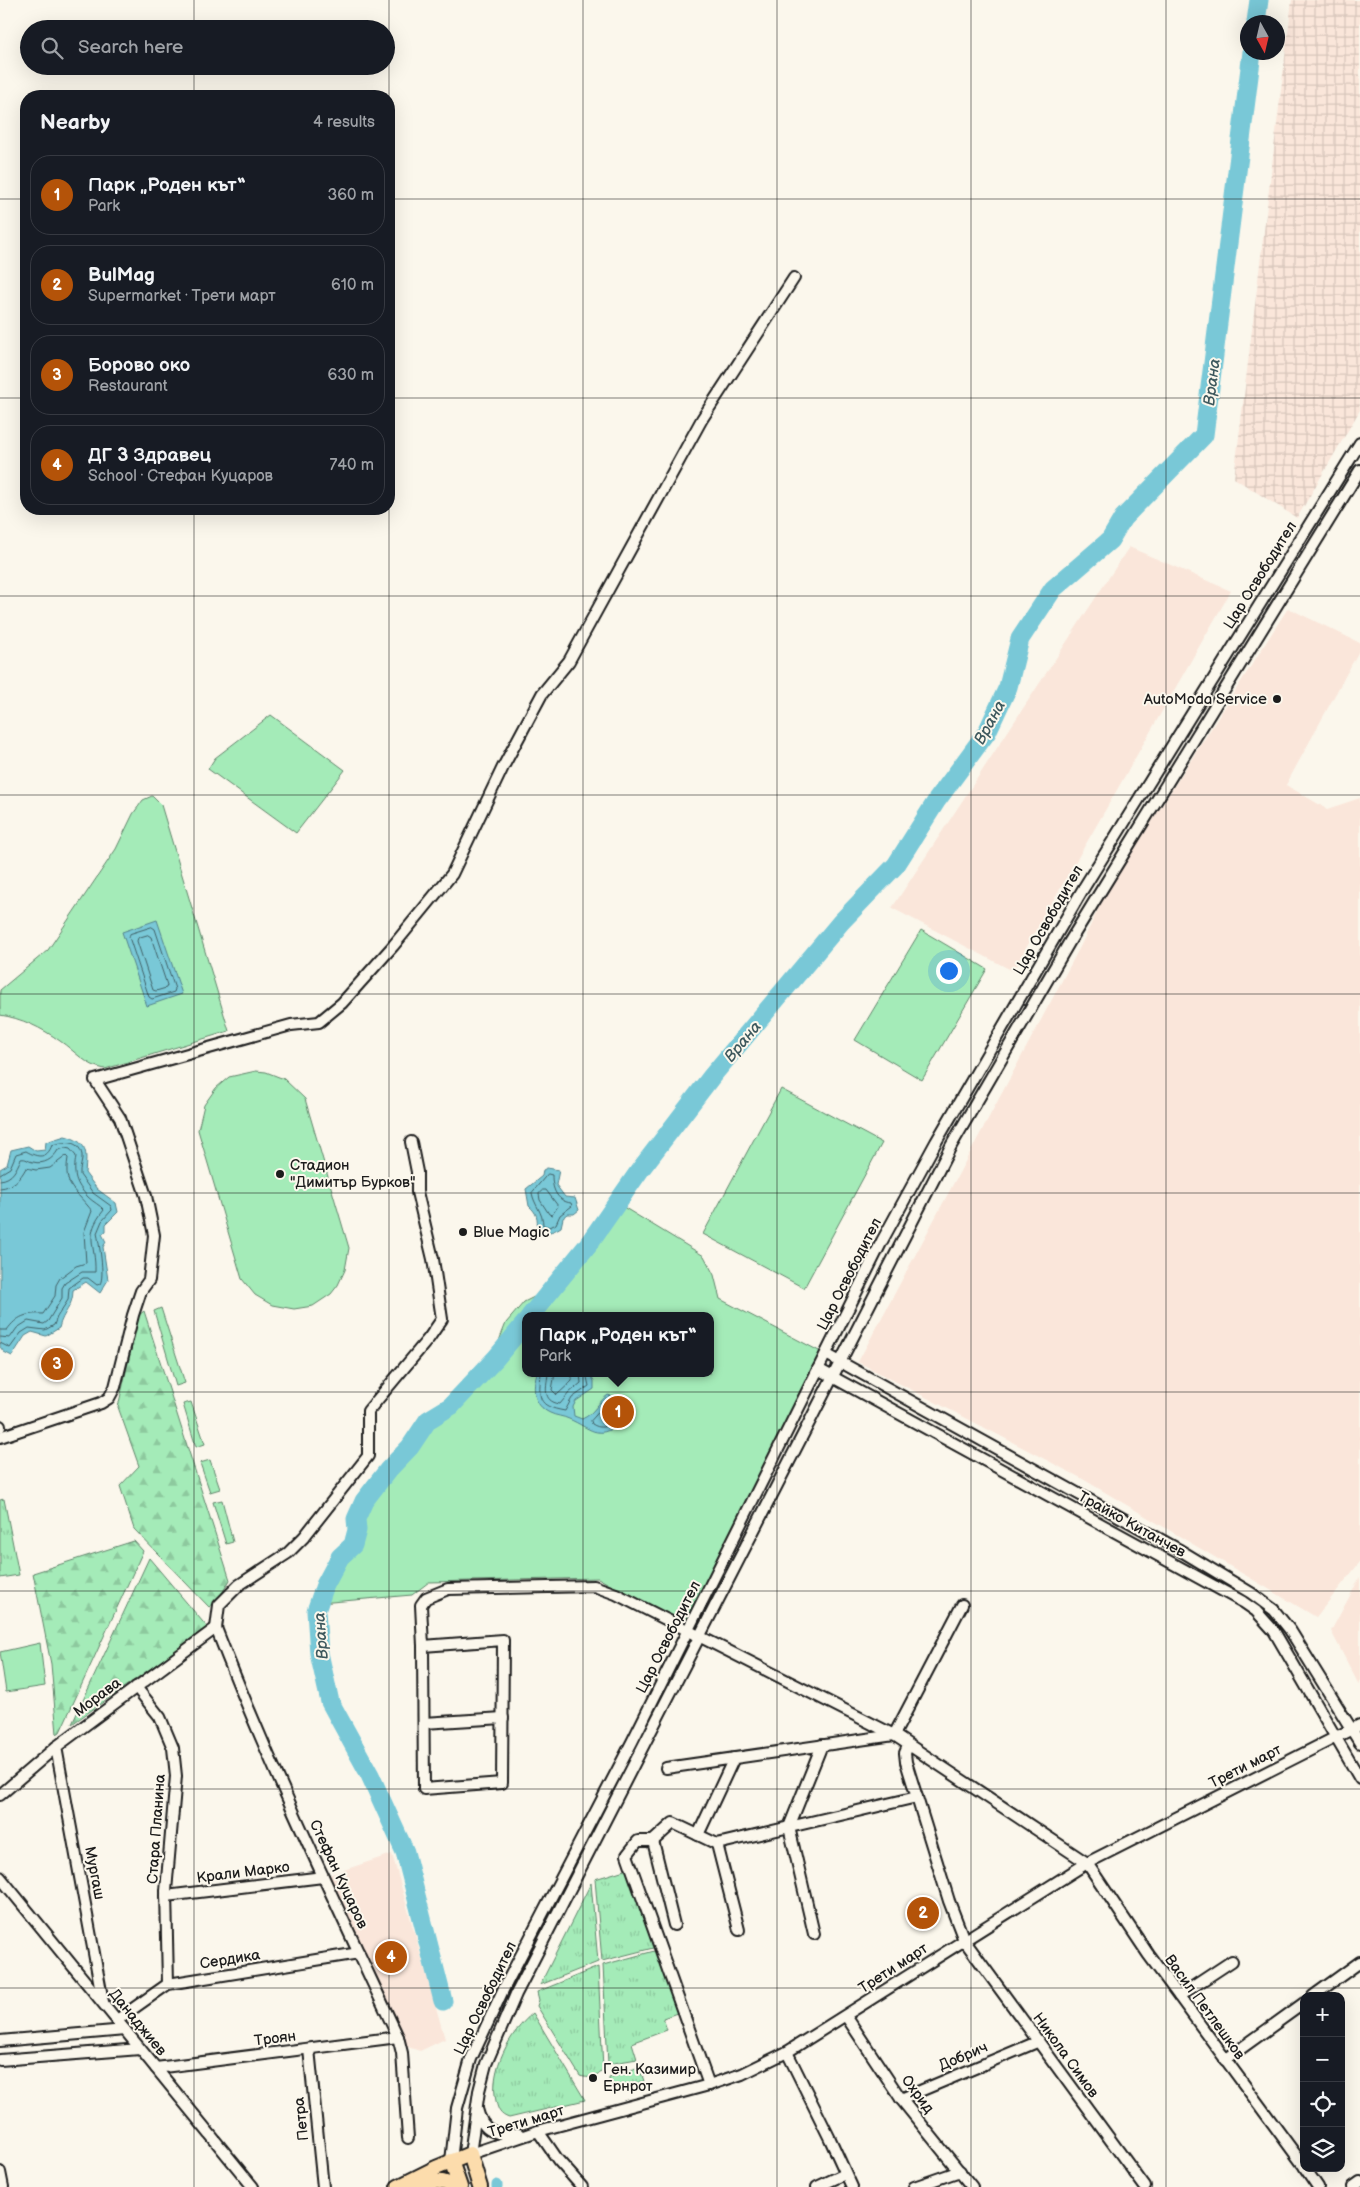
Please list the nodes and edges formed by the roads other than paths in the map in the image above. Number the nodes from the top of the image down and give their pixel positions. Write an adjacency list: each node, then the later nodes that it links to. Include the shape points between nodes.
1 (794, 278): 9 (street, via 702,419 569,661 542,694 452,874 393,946 342,1002 319,1022 291,1025 95,1080 120,1118 146,1196 154,1235 149,1280 141,1291 115,1387 109,1398)
2 (1360, 443): 5 (street, Цар Освободител, via 1078,897 936,1142)
3 (1360, 470): 6 (street, Цар Освободител, via 1065,950 951,1146)
4 (410, 1142): 11 (street, via 442,1319 430,1338 368,1411 368,1456 304,1537 288,1553 235,1588 219,1605)
5 (826, 1354): 6 (street, Трайко Китанчев); 7 (street, Цар Освободител)
6 (840, 1361): 8 (street, Цар Освободител); 18 (street, Трайко Китанчев, via 1251,1593 1274,1610 1290,1630)
7 (818, 1369): 8 (street, Трайко Китанчев); 12 (street, Цар Освободител)
8 (833, 1375): 13 (street, Цар Освободител); 20 (street, Трайко Китанчев, via 1256,1611 1274,1631)
9 (0, 1437)
10 (962, 1605): 19 (street)
11 (216, 1628): 15 (street, Морава); 36 (street, Стефан Куцаров)
12 (688, 1631): 13 (street); 14 (street, via 594,1586 448,1589 426,1598 421,1605); 69 (street, Цар Освободител, via 504,1988 471,2059 457,2108)
13 (700, 1637): 19 (street); 64 (street, Цар Освободител, via 516,1994 486,2064)
14 (423, 1646): 16 (street, via 503,1640); 17 (street)
15 (136, 1688): 24 (street, Морава); 37 (street, Стара Планина, via 160,1717 173,1748 176,1776)
16 (503, 1718): 17 (street); 17 (street, via 502,1783 424,1789)
17 (424, 1722)
18 (1356, 1727): 20 (street, Трети март); 21 (street, Трайко Китанчев)
19 (894, 1736): 22 (street); 23 (street)
20 (1336, 1737): 27 (street, Трайко Китанчев); 34 (street, Трети март)
21 (1360, 1743)
22 (822, 1745): 25 (street); 30 (street)
23 (908, 1746): 29 (street, Никола Симов, via 906,1762); 34 (street)
24 (56, 1747): 28 (street, Морава); 48 (street, Мургаш)
25 (734, 1758): 26 (street); 31 (street)
26 (666, 1768)
27 (1360, 1780)
28 (0, 1795)
29 (917, 1797): 30 (street); 41 (street, Никола Симов)
30 (789, 1827): 33 (street); 40 (street)
31 (698, 1835): 32 (street, via 673,1823); 33 (street)
32 (652, 1841): 38 (street); 62 (street, via 638,1841 627,1855)
33 (717, 1844): 39 (street)
34 (1087, 1862): 41 (street, Трети март); 47 (street, Васил Петлешков)
35 (0, 1877): 48 (street, Данаджиев)
36 (323, 1877): 37 (street, Крали Марко); 42 (street, Стефан Куцаров)
37 (166, 1896): 45 (street, Стара Планина)
38 (674, 1925)
39 (739, 1930)
40 (814, 1934)
41 (964, 1940): 50 (street, Трети март); 55 (street, Никола Симов)
42 (359, 1953): 45 (street, Сердика); 53 (street, Стефан Куцаров)
43 (1232, 1961): 47 (street)
44 (1360, 1962): 46 (street)
45 (168, 1984): 51 (street, Сердика)
46 (1319, 1992)
47 (1179, 1996): 60 (street, Васил Петлешков)
48 (104, 2004): 51 (street, Данаджиев)
49 (1300, 2006): 60 (street)
50 (846, 2016): 58 (street, Трети март); 63 (street, Охрид)
51 (117, 2020): 52 (street, Данаджиев)
52 (125, 2030): 54 (street); 56 (street, Данаджиев)
53 (398, 2037): 57 (street, Троян); 67 (street, Стефан Куцаров)
54 (0, 2041)
55 (1037, 2042): 63 (street, Добрич); 88 (street, Никола Симов)
56 (140, 2049): 59 (street); 61 (street, Данаджиев)
57 (309, 2049): 61 (street, Троян); 79 (street, Петра)
58 (786, 2052): 62 (street, Трети март, via 742,2074); 74 (street)
59 (0, 2060)
60 (1224, 2060): 70 (street, Васил Петлешков)
61 (156, 2068): 78 (street, Данаджиев)
62 (710, 2085): 65 (street, Трети март)
63 (901, 2099): 71 (street, Охрид)
64 (476, 2108): 66 (street, via 482,2124 494,2132); 68 (street, Цар Освободител)
65 (538, 2131): 66 (street, Трети март); 83 (street)
66 (528, 2134): 68 (street, Трети март)
67 (408, 2138)
68 (470, 2154): 69 (main road); 82 (main road)
69 (452, 2161): 76 (main road); 81 (main road)
70 (1300, 2162)
71 (960, 2171): 86 (street); 87 (street, Охрид)
72 (0, 2172): 77 (street)
73 (1308, 2172): 89 (street, Васил Петлешков)
74 (845, 2174): 84 (street); 85 (street)
75 (1360, 2182): 90 (street)
76 (401, 2185): 80 (main road, via 440,2181)
77 (3, 2187)
78 (252, 2187)
79 (322, 2187)
80 (454, 2187)
81 (460, 2187)
82 (480, 2187)
83 (582, 2187)
84 (817, 2187)
85 (852, 2187)
86 (914, 2187)
87 (972, 2187)
88 (1145, 2187)
89 (1318, 2187)
90 (1353, 2187)

